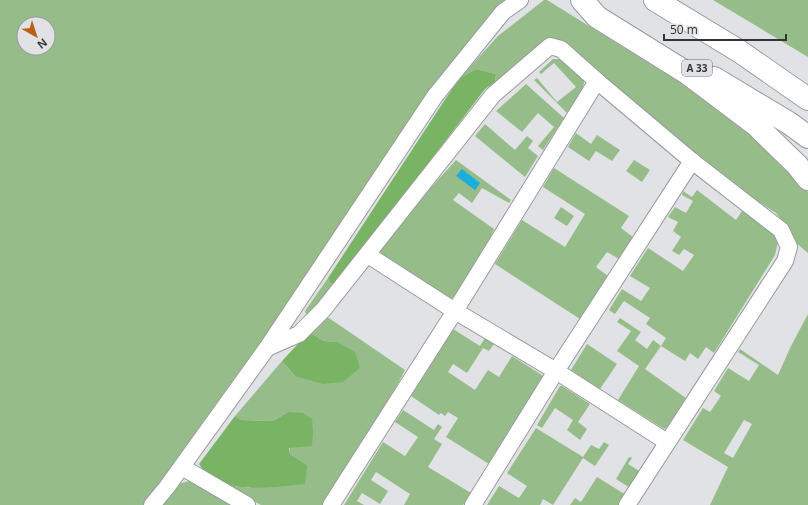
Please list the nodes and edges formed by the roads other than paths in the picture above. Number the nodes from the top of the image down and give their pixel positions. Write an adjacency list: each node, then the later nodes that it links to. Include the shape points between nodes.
1 (520, 0): 11 (street, via 503,12 435,96)
2 (583, 0): 6 (highway, A 33, via 789,123); 8 (highway, via 597,17 687,73 756,125)
3 (655, 0): 5 (highway, via 739,51)
4 (597, 81): 7 (street); 9 (street, via 561,49 550,46 493,95); 10 (street)
5 (808, 99)
6 (808, 137)
7 (692, 161): 12 (street); 13 (street, via 781,230 789,247 785,261)
8 (808, 179)
9 (368, 254): 10 (street); 11 (street, via 323,310 299,334)
10 (455, 311): 12 (street); 17 (street)
11 (267, 348): 14 (street)
12 (556, 371): 13 (street); 18 (street)
13 (667, 442): 19 (street)
14 (182, 467): 15 (street); 16 (street)
15 (152, 505)
16 (247, 505)
17 (331, 505)
18 (473, 505)
19 (628, 505)

